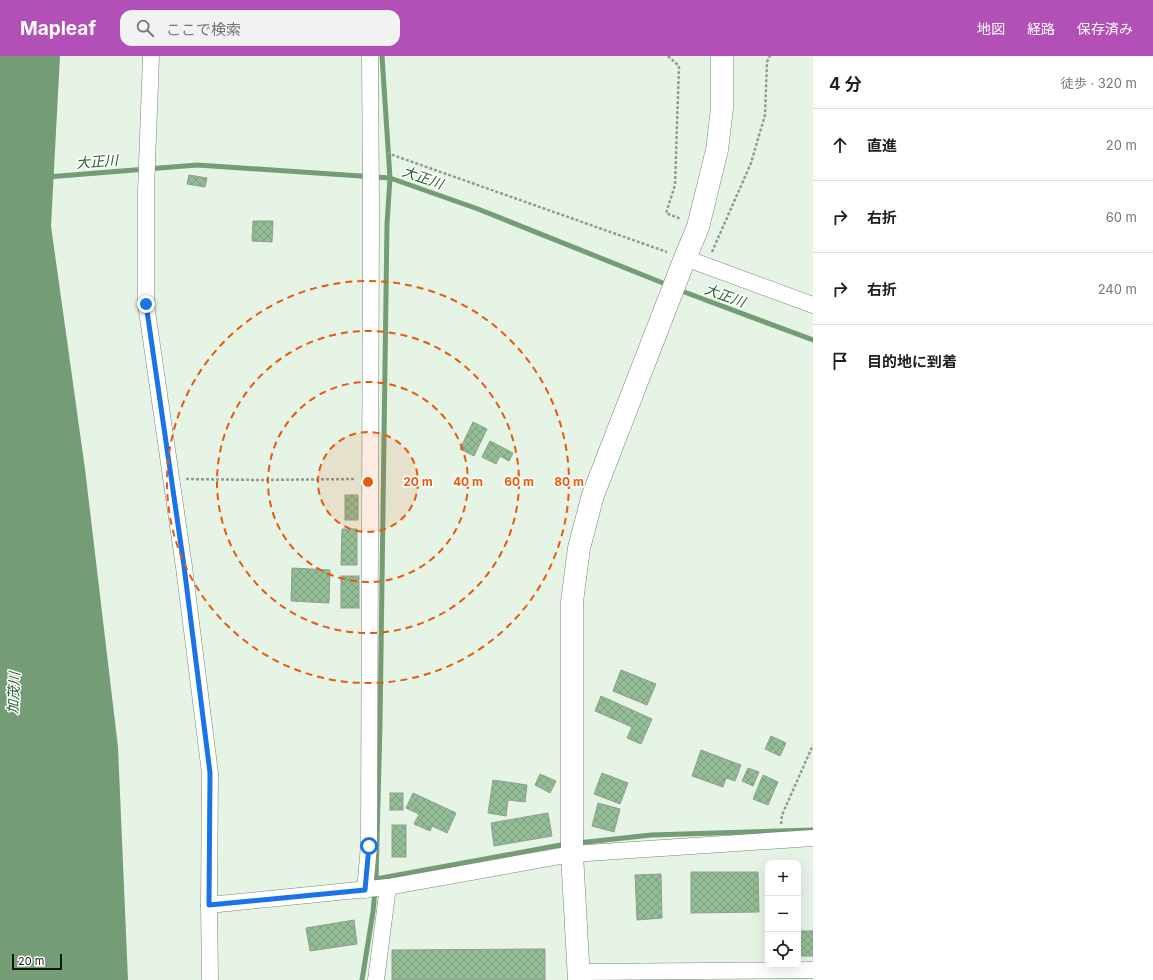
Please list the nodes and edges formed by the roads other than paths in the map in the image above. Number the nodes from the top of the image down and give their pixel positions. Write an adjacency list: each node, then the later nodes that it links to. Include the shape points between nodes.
1 (151, 56): 10 (street, via 146,191 146,304 172,478 210,773)
2 (370, 56): 9 (street, via 369,846)
3 (722, 56): 4 (street, via 722,108 718,150 698,227)
4 (685, 258): 5 (street); 7 (street, via 593,495 579,548 572,602)
5 (813, 305)
6 (813, 838): 7 (street)
7 (572, 854): 8 (street); 12 (street)
8 (388, 887): 9 (street); 14 (street)
9 (365, 890): 10 (street)
10 (209, 905): 13 (street)
11 (813, 970): 12 (street)
12 (579, 976)
13 (210, 980)
14 (376, 980)

